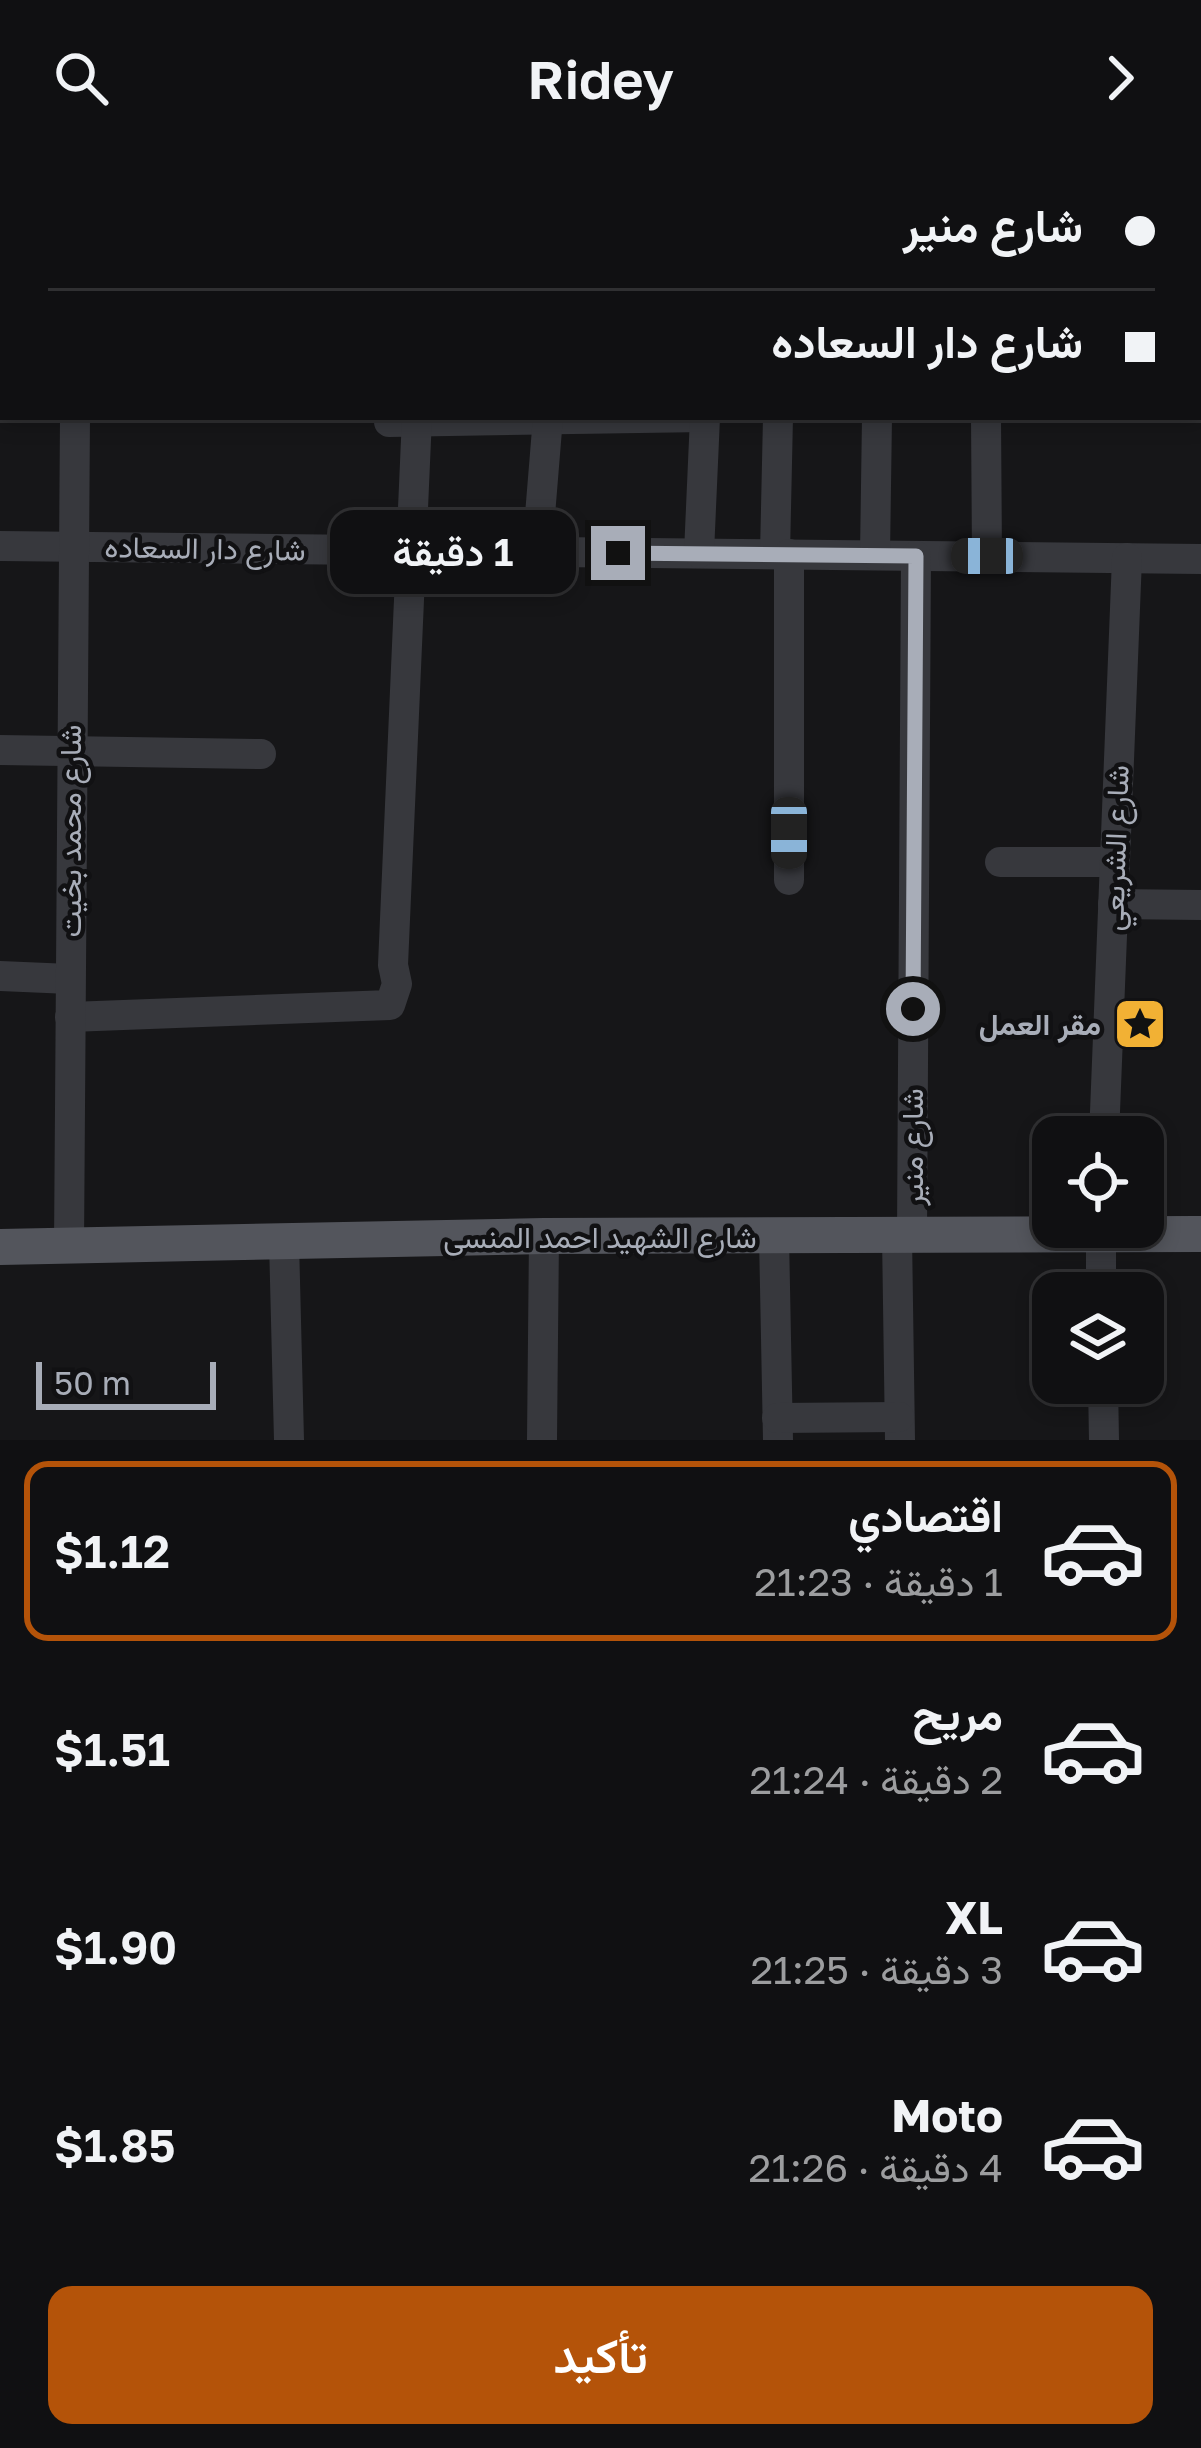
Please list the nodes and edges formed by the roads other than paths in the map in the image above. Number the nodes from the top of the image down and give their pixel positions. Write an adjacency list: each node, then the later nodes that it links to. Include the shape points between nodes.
1 (75, 420): 9 (street, شارع محمد بخيت)
2 (408, 420): 10 (street)
3 (548, 420): 11 (street)
4 (705, 420): 12 (street)
5 (778, 420): 13 (street)
6 (877, 420): 14 (street)
7 (986, 420): 16 (street)
8 (0, 546): 9 (street, شارع دار السعاده)
9 (70, 547): 10 (street, شارع دار السعاده); 20 (street, شارع محمد بخيت)
10 (412, 550): 11 (street, شارع دار السعاده); 29 (street, via 390,1005)
11 (537, 552): 12 (street, شارع دار السعاده)
12 (699, 554): 13 (street, شارع دار السعاده)
13 (782, 554): 14 (street, شارع دار السعاده); 24 (street)
14 (875, 556): 15 (street, شارع دار السعاده)
15 (916, 556): 16 (street, شارع دار السعاده); 35 (street, شارع منير)
16 (987, 556): 17 (street, شارع دار السعاده)
17 (1126, 558): 18 (street, شارع دار السعاده); 23 (street, شارع الشريعي)
18 (1201, 559)
19 (0, 750): 20 (street)
20 (70, 751): 21 (street); 28 (street, شارع محمد بخيت)
21 (261, 754)
22 (1000, 862): 23 (street)
23 (1115, 862): 25 (street, شارع الشريعي)
24 (789, 880)
25 (1113, 904): 26 (street); 30 (street, شارع الشريعي)
26 (1201, 905)
27 (0, 976): 28 (street)
28 (70, 979): 29 (street, شارع محمد بخيت)
29 (70, 1017): 38 (street, شارع محمد بخيت)
30 (1105, 1116)
31 (1032, 1232): 35 (main road, شارع الشهيد احمد المنسى)
32 (1164, 1233): 33 (main road, شارع الشهيد احمد المنسى)
33 (1201, 1234)
34 (774, 1235): 35 (main road, شارع الشهيد احمد المنسى); 36 (main road, شارع الشهيد احمد المنسى); 42 (street)
35 (904, 1235): 41 (street, شارع منير)
36 (544, 1236): 37 (main road, شارع الشهيد احمد المنسى); 44 (street)
37 (284, 1241): 38 (main road, شارع الشهيد احمد المنسى); 43 (street)
38 (69, 1246): 39 (main road, شارع الشهيد احمد المنسى)
39 (0, 1247)
40 (1103, 1404): 45 (street)
41 (900, 1428): 42 (street)
42 (778, 1429)
43 (289, 1440)
44 (542, 1440)
45 (1104, 1440)

